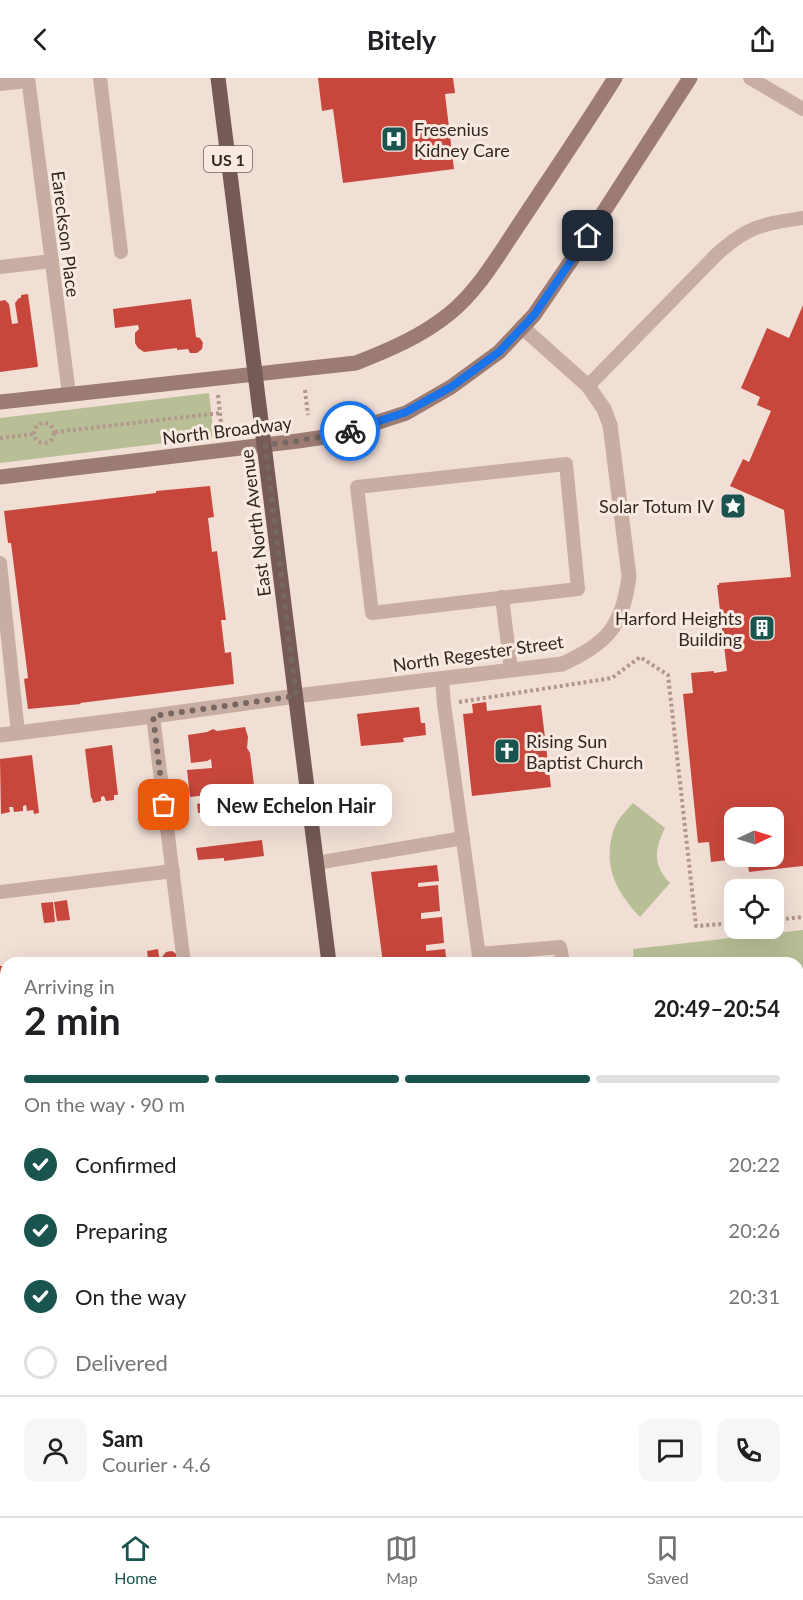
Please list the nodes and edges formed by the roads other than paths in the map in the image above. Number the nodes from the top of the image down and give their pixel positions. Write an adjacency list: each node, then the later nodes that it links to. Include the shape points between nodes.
1 (100, 78): 10 (lane)
2 (218, 78): 14 (main road, East North Avenue / US 1)
3 (615, 78): 14 (main road, via 476,288 450,314 389,350 356,363)
4 (690, 78): 13 (main road, North Broadway, via 588,236)
5 (750, 78): 8 (lane)
6 (28, 80): 7 (lane); 11 (lane, Eareckson Place)
7 (0, 84)
8 (803, 110)
9 (803, 218): 15 (lane, via 765,225 736,238)
10 (122, 252)
11 (52, 261): 12 (lane); 16 (lane, Eareckson Place)
12 (0, 267)
13 (522, 327): 15 (street, North Regester Street); 18 (main road, North Broadway, via 499,352 451,387 406,412 338,435)
14 (255, 374): 16 (main road); 18 (main road, East North Avenue / US 1)
15 (588, 386): 23 (street, North Regester Street, via 610,425 629,576 627,596 620,618 605,639 586,654 562,664)
16 (69, 394): 17 (main road)
17 (0, 402)
18 (265, 445): 19 (main road, North Broadway); 25 (main road, East North Avenue / US 1)
19 (0, 477)
20 (0, 563): 22 (lane)
21 (502, 597): 21 (lane, via 372,613 357,487 566,464 578,588); 23 (lane)
22 (2, 602): 27 (lane)
23 (511, 670): 24 (street, North Regester Street)
24 (442, 679): 25 (street, North Regester Street); 29 (lane)
25 (296, 696): 26 (street, North Regester Street); 30 (main road, East North Avenue / US 1)
26 (153, 716): 27 (street, North Regester Street); 31 (lane)
27 (18, 733): 28 (street, North Regester Street)
28 (0, 735)
29 (463, 838): 30 (lane); 35 (lane)
30 (316, 863): 34 (main road, East North Avenue / US 1)
31 (173, 871): 32 (lane); 33 (lane)
32 (0, 892)
33 (183, 957)
34 (328, 957)
35 (479, 957)
36 (486, 957): 37 (lane, via 560,947)
37 (561, 957)

